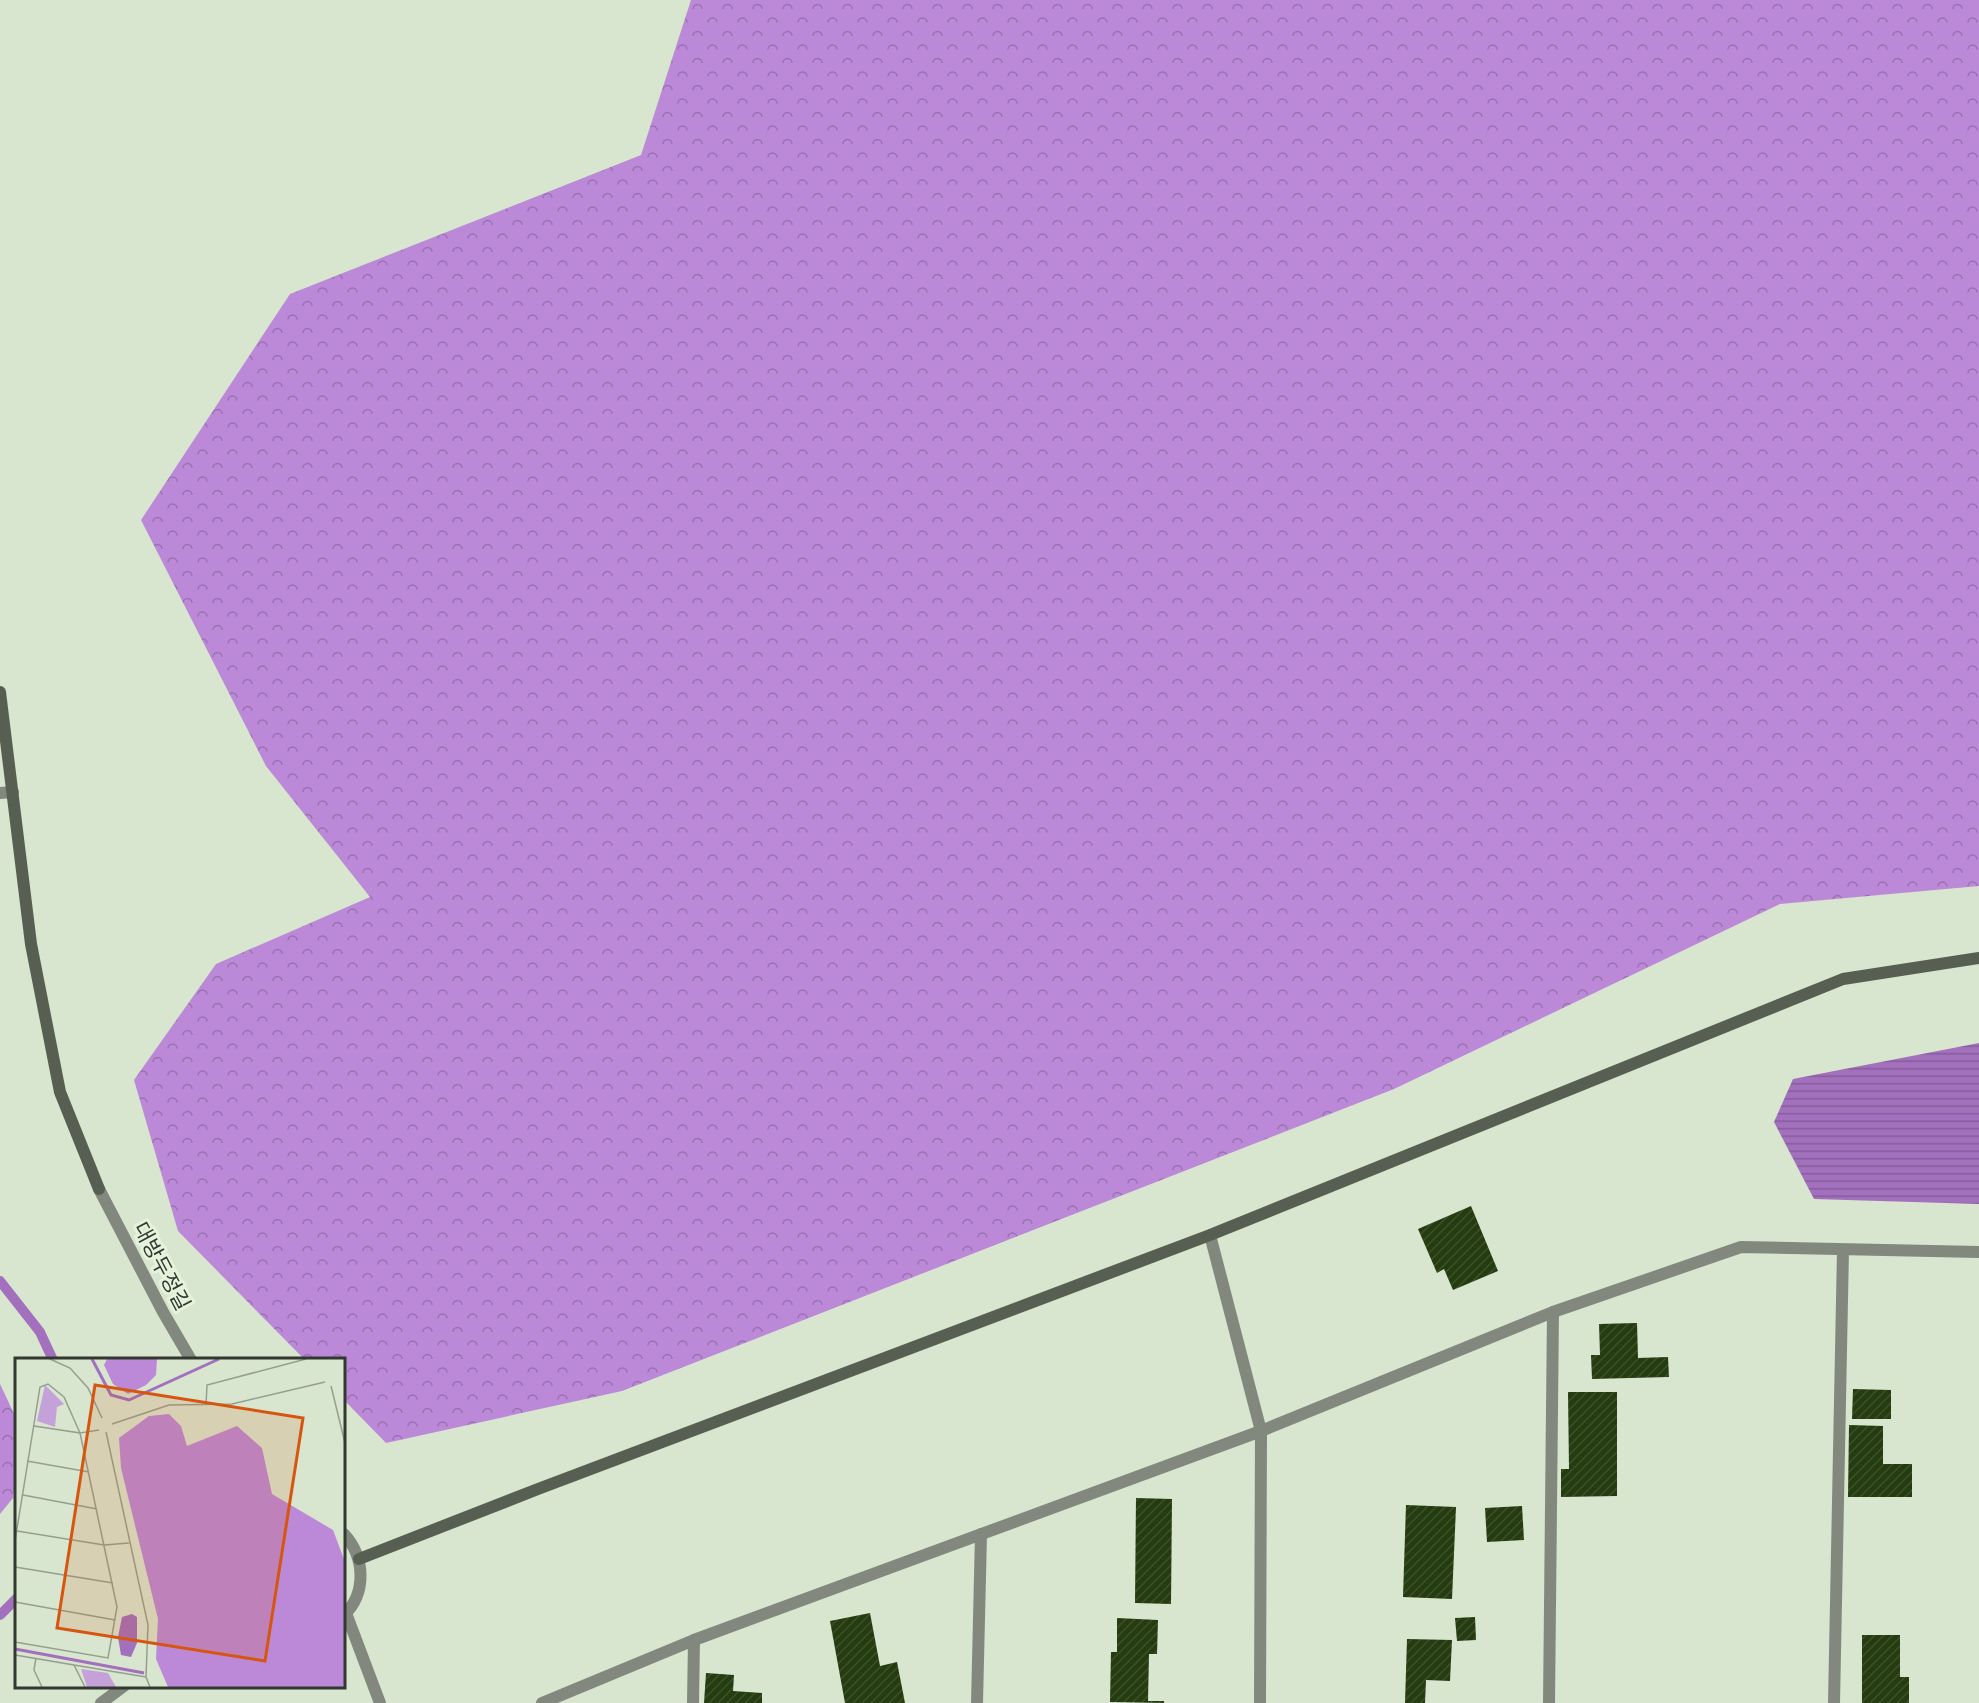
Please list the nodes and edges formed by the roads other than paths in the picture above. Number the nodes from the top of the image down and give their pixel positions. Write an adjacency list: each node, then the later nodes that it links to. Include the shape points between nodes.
1 (0, 692): 2 (street)
2 (13, 792): 3 (street); 9 (street, 대방두정길, via 31,944 60,1092 99,1189)
3 (0, 794)
4 (1979, 958): 5 (street, via 1843,979)
5 (1210, 1235): 10 (street); 13 (street)
6 (1843, 1250): 7 (street); 8 (street, via 1741,1247); 24 (street)
7 (1979, 1252)
8 (1553, 1312): 10 (street); 23 (street)
9 (190, 1358)
10 (1261, 1431): 11 (street); 22 (street)
11 (981, 1534): 15 (street); 21 (street)
12 (345, 1535): 13 (street)
13 (358, 1559): 14 (street, via 361,1578 357,1597)
14 (345, 1614): 18 (street)
15 (694, 1640): 19 (street); 20 (street)
16 (121, 1688): 17 (street)
17 (101, 1703)
18 (380, 1703)
19 (542, 1703)
20 (693, 1703)
21 (977, 1703)
22 (1260, 1703)
23 (1549, 1703)
24 (1834, 1703)

